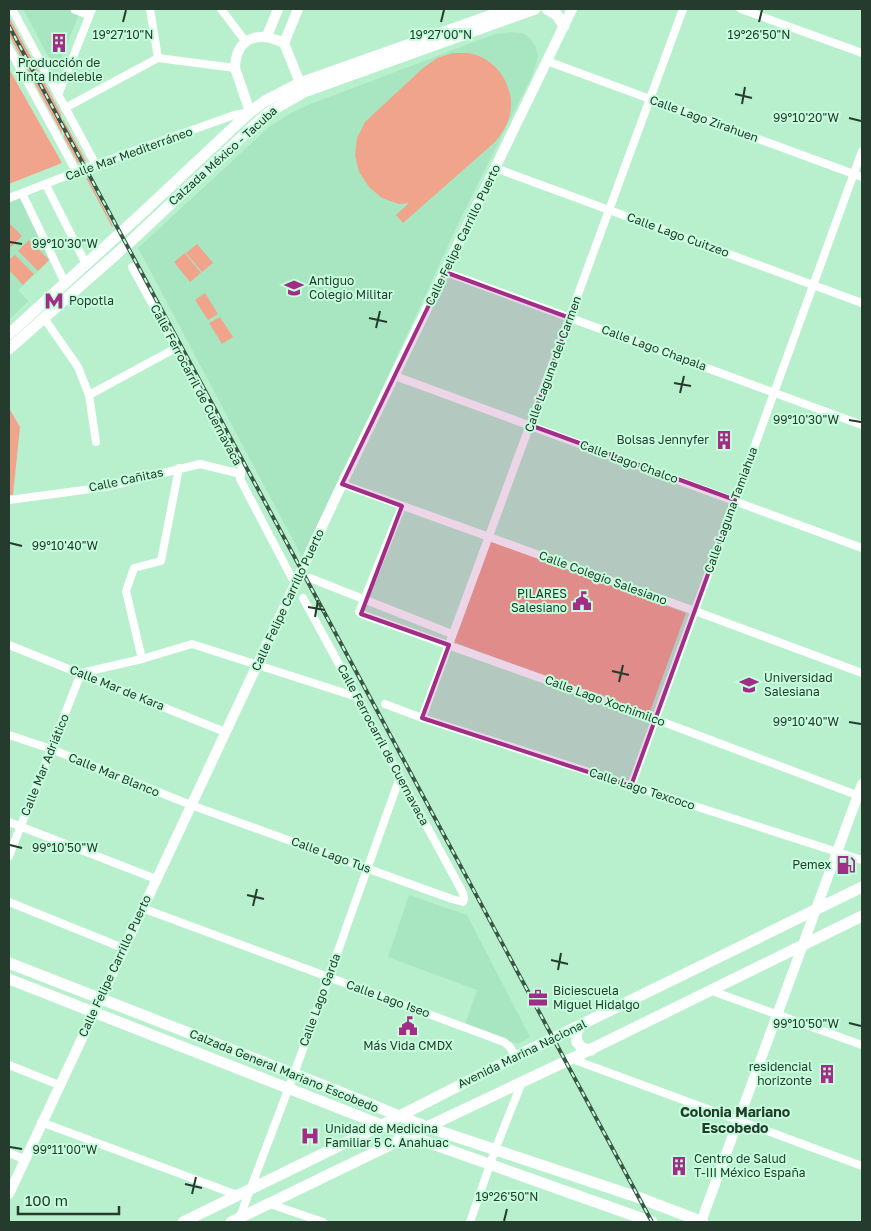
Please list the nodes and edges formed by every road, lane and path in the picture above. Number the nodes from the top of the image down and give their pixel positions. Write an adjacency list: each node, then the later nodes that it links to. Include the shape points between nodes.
1 (12, 9): 24 (street)
2 (150, 9): 20 (street)
3 (220, 9): 16 (street)
4 (278, 9): 15 (street)
5 (298, 9): 17 (street)
6 (509, 9): 23 (main road, Calzada México - Tacuba)
7 (534, 9): 23 (main road, Calzada México - Tacuba)
8 (547, 9): 14 (main road, via 557,15)
9 (572, 9): 14 (street, Calle Felipe Carrillo Puerto)
10 (683, 9): 25 (street, Calle Laguna del Carmen)
11 (741, 9): 19 (street)
12 (75, 10): 13 (street)
13 (91, 12): 24 (street)
14 (564, 26): 21 (street, Calle Felipe Carrillo Puerto)
15 (267, 36): 16 (street); 17 (street)
16 (246, 42): 22 (street, via 240,46)
17 (284, 43): 23 (street)
18 (9, 48): 31 (street)
19 (862, 53)
20 (158, 58): 22 (street); 26 (street)
21 (546, 61): 25 (street, Calle Lago Zirahuen); 30 (street, Calle Felipe Carrillo Puerto)
22 (235, 68): 27 (street)
23 (302, 87): 27 (main road, Calzada México - Tacuba, via 265,101); 39 (main road, Calzada México - Tacuba, via 270,111)
24 (58, 95): 26 (street)
25 (650, 99): 32 (street, Calle Lago Zirahuen); 37 (street, Calle Laguna del Carmen)
26 (65, 108): 29 (street)
27 (250, 112): 29 (street, Calle Mar Mediterráneo); 38 (main road, Calzada México - Tacuba)
28 (862, 150): 32 (street, Calle Laguna Tamiahua)
29 (96, 165): 31 (street, Calle Mar Mediterráneo)
30 (494, 168): 37 (street, Calle Lago Cuitzeo); 44 (street, Calle Felipe Carrillo Puerto)
31 (77, 173): 34 (street, Calle Mar Mediterráneo)
32 (854, 174): 33 (street, Calle Lago Zirahuen); 46 (street, Calle Laguna Tamiahua)
33 (862, 177)
34 (46, 184): 35 (street, Calle Mar Mediterráneo); 42 (street)
35 (22, 193): 36 (street, Calle Mar Mediterráneo); 45 (street)
36 (9, 198)
37 (609, 210): 46 (street, Calle Lago Cuitzeo); 49 (street, Calle Laguna del Carmen)
38 (140, 215): 39 (main road, via 138,224); 40 (main road, Calzada México - Tacuba)
39 (146, 227): 41 (main road, Calzada México - Tacuba)
40 (100, 250): 41 (main road, via 108,251); 42 (main road, Calzada México - Tacuba)
41 (109, 260): 48 (main road, Calzada México - Tacuba)
42 (86, 264): 45 (main road, Calzada México - Tacuba)
43 (132, 266): 51 (street, Calle Ferrocarril de Cuernavaca)
44 (445, 272): 49 (street, Calle Lago Chapala); 53 (street, Calle Felipe Carrillo Puerto)
45 (65, 283): 50 (main road, Calzada México - Tacuba)
46 (813, 285): 47 (street, Calle Lago Cuitzeo); 54 (street, Calle Laguna Tamiahua)
47 (862, 302)
48 (44, 318): 52 (main road, Calzada México - Tacuba); 55 (street, via 78,367)
49 (570, 318): 54 (street, Calle Lago Chapala); 57 (street, Calle Laguna del Carmen)
50 (9, 334)
51 (176, 348): 55 (street); 60 (street, Calle Ferrocarril de Cuernavaca, via 242,468)
52 (9, 350)
53 (395, 376): 57 (street, Calle Lago Chalco); 61 (street, Calle Felipe Carrillo Puerto)
54 (774, 393): 56 (street, Calle Lago Chapala); 63 (street, Calle Laguna Tamiahua)
55 (89, 395): 58 (street)
56 (862, 425)
57 (530, 426): 63 (street, Calle Lago Chalco); 65 (street, Calle Laguna del Carmen)
58 (96, 442)
59 (179, 468): 60 (street, Calle Cañitas, via 200,464); 62 (street, Calle Cañitas, via 106,486); 75 (street, via 161,561 134,568 126,591)
60 (241, 474): 68 (street, Calle Ferrocarril de Cuernavaca, via 240,479)
61 (342, 484): 64 (street, Calle Colegio Salesiano); 68 (street, Calle Felipe Carrillo Puerto)
62 (9, 500)
63 (735, 500): 66 (street, Calle Lago Chalco); 71 (street, Calle Laguna Tamiahua)
64 (402, 506): 65 (street, Calle Colegio Salesiano); 70 (street)
65 (488, 537): 71 (street, Calle Colegio Salesiano); 72 (street, Calle Laguna del Carmen)
66 (862, 548)
67 (310, 578): 70 (street)
68 (295, 584): 76 (street, Calle Felipe Carrillo Puerto)
69 (304, 598): 79 (street, Calle Ferrocarril de Cuernavaca)
70 (364, 600): 72 (street); 74 (street, Calle Lago Xochimilco, via 360,614)
71 (695, 611): 78 (street, Calle Colegio Salesiano); 82 (street, Calle Laguna Tamiahua)
72 (452, 634): 74 (street, Calle Laguna del Carmen)
73 (9, 645): 77 (street, Calle Mar de Kara)
74 (449, 645): 81 (street, Calle Laguna del Carmen); 82 (street, Calle Lago Xochimilco)
75 (142, 659): 76 (street, via 192,644); 77 (street)
76 (257, 665): 79 (street); 83 (street, Calle Felipe Carrillo Puerto)
77 (81, 673): 83 (street, Calle Mar de Kara); 85 (street, Calle Mar Adriático)
78 (862, 673)
79 (357, 697): 86 (street, Calle Ferrocarril de Cuernavaca)
80 (385, 704): 81 (street, Calle Lago Texcoco)
81 (422, 718): 88 (street, Calle Lago Texcoco)
82 (655, 719): 88 (street, Calle Laguna Tamiahua); 89 (street, Calle Lago Xochimilco)
83 (225, 732): 90 (street, Calle Felipe Carrillo Puerto)
84 (9, 735): 85 (street, Calle Mar Blanco)
85 (51, 750): 90 (street, Calle Mar Blanco); 92 (street, Calle Mar Adriático)
86 (400, 777): 96 (street, Calle Lago Garda); 99 (street, Calle Ferrocarril de Cuernavaca)
87 (862, 784): 89 (street)
88 (631, 786): 93 (street, Calle Lago Texcoco)
89 (860, 797): 93 (street)
90 (191, 805): 96 (street, Calle Lago Tus); 97 (street, Calle Felipe Carrillo Puerto)
91 (9, 822): 92 (street)
92 (21, 826): 94 (street, Calle Mar Adriático); 97 (street)
93 (838, 851): 95 (street, Calle Lago Texcoco); 102 (street)
94 (9, 856)
95 (862, 860)
96 (368, 868): 99 (street, Calle Lago Tus, via 459,902 463,902); 107 (street, Calle Lago Garda)
97 (156, 879): 101 (street, Calle Felipe Carrillo Puerto)
98 (862, 887): 102 (main road, Avenida Marina Nacional)
99 (463, 893)
100 (9, 902): 105 (street)
101 (142, 908): 105 (street, Calle Felipe Carrillo Puerto); 107 (street, Calle Lago Iseo)
102 (817, 908): 104 (street); 113 (main road, Avenida Marina Nacional)
103 (860, 920): 104 (main road, Avenida Marina Nacional)
104 (803, 946): 109 (main road, Avenida Marina Nacional); 112 (street)
105 (124, 948): 110 (street, Calle Felipe Carrillo Puerto)
106 (9, 963): 110 (main road, Calzada General Mariano Escobedo)
107 (329, 977): 117 (street, Calle Lago Iseo, via 504,1042); 120 (street, Calle Lago Garda)
108 (9, 979): 111 (main road, Calzada General Mariano Escobedo)
109 (712, 991): 112 (street); 116 (main road, Avenida Marina Nacional)
110 (100, 999): 111 (street, Calle Felipe Carrillo Puerto); 120 (main road, Calzada General Mariano Escobedo)
111 (93, 1012): 122 (street, Calle Felipe Carrillo Puerto); 123 (main road, Calzada General Mariano Escobedo)
112 (778, 1015): 115 (street); 125 (street)
113 (580, 1026): 114 (main road, Avenida Marina Nacional); 116 (main road, via 577,1042 582,1048)
114 (564, 1034): 117 (main road, Avenida Marina Nacional); 118 (main road, via 576,1042)
115 (862, 1046)
116 (591, 1050): 118 (main road, Avenida Marina Nacional)
117 (515, 1057): 124 (main road, Avenida Marina Nacional)
118 (574, 1058): 121 (main road, Avenida Marina Nacional); 125 (street)
119 (9, 1065): 122 (street)
120 (294, 1074): 123 (street, Calle Lago Garda); 124 (main road, Calzada General Mariano Escobedo)
121 (522, 1082): 128 (main road, Avenida Marina Nacional); 130 (street)
122 (59, 1085): 126 (street, Calle Felipe Carrillo Puerto)
123 (289, 1088): 127 (main road, Calzada General Mariano Escobedo); 135 (street, Calle Lago Garda)
124 (397, 1116): 127 (main road, Avenida Marina Nacional); 128 (main road, Calzada General Mariano Escobedo)
125 (738, 1120): 134 (street); 144 (street)
126 (41, 1122): 132 (street, Calle Felipe Carrillo Puerto); 137 (street)
127 (382, 1125): 129 (main road, Calzada General Mariano Escobedo); 135 (main road, Avenida Marina Nacional)
128 (426, 1127): 129 (main road, Avenida Marina Nacional); 130 (main road, Calzada General Mariano Escobedo)
129 (410, 1136): 133 (main road, Calzada General Mariano Escobedo); 138 (main road, Avenida Marina Nacional)
130 (495, 1150): 133 (street); 144 (main road, Calzada General Mariano Escobedo)
131 (9, 1153): 132 (street)
132 (24, 1159): 136 (street, Calle Felipe Carrillo Puerto)
133 (490, 1164): 142 (street); 143 (main road, Calzada General Mariano Escobedo)
134 (862, 1166)
135 (251, 1188): 137 (main road, Avenida Marina Nacional); 139 (street, Calle Lago Garda)
136 (9, 1194)
137 (238, 1195): 140 (main road, Avenida Marina Nacional)
138 (270, 1204): 139 (main road, Avenida Marina Nacional); 141 (street)
139 (236, 1221)
140 (183, 1222)
141 (322, 1222)
142 (470, 1222)
143 (652, 1222)
144 (702, 1222)

